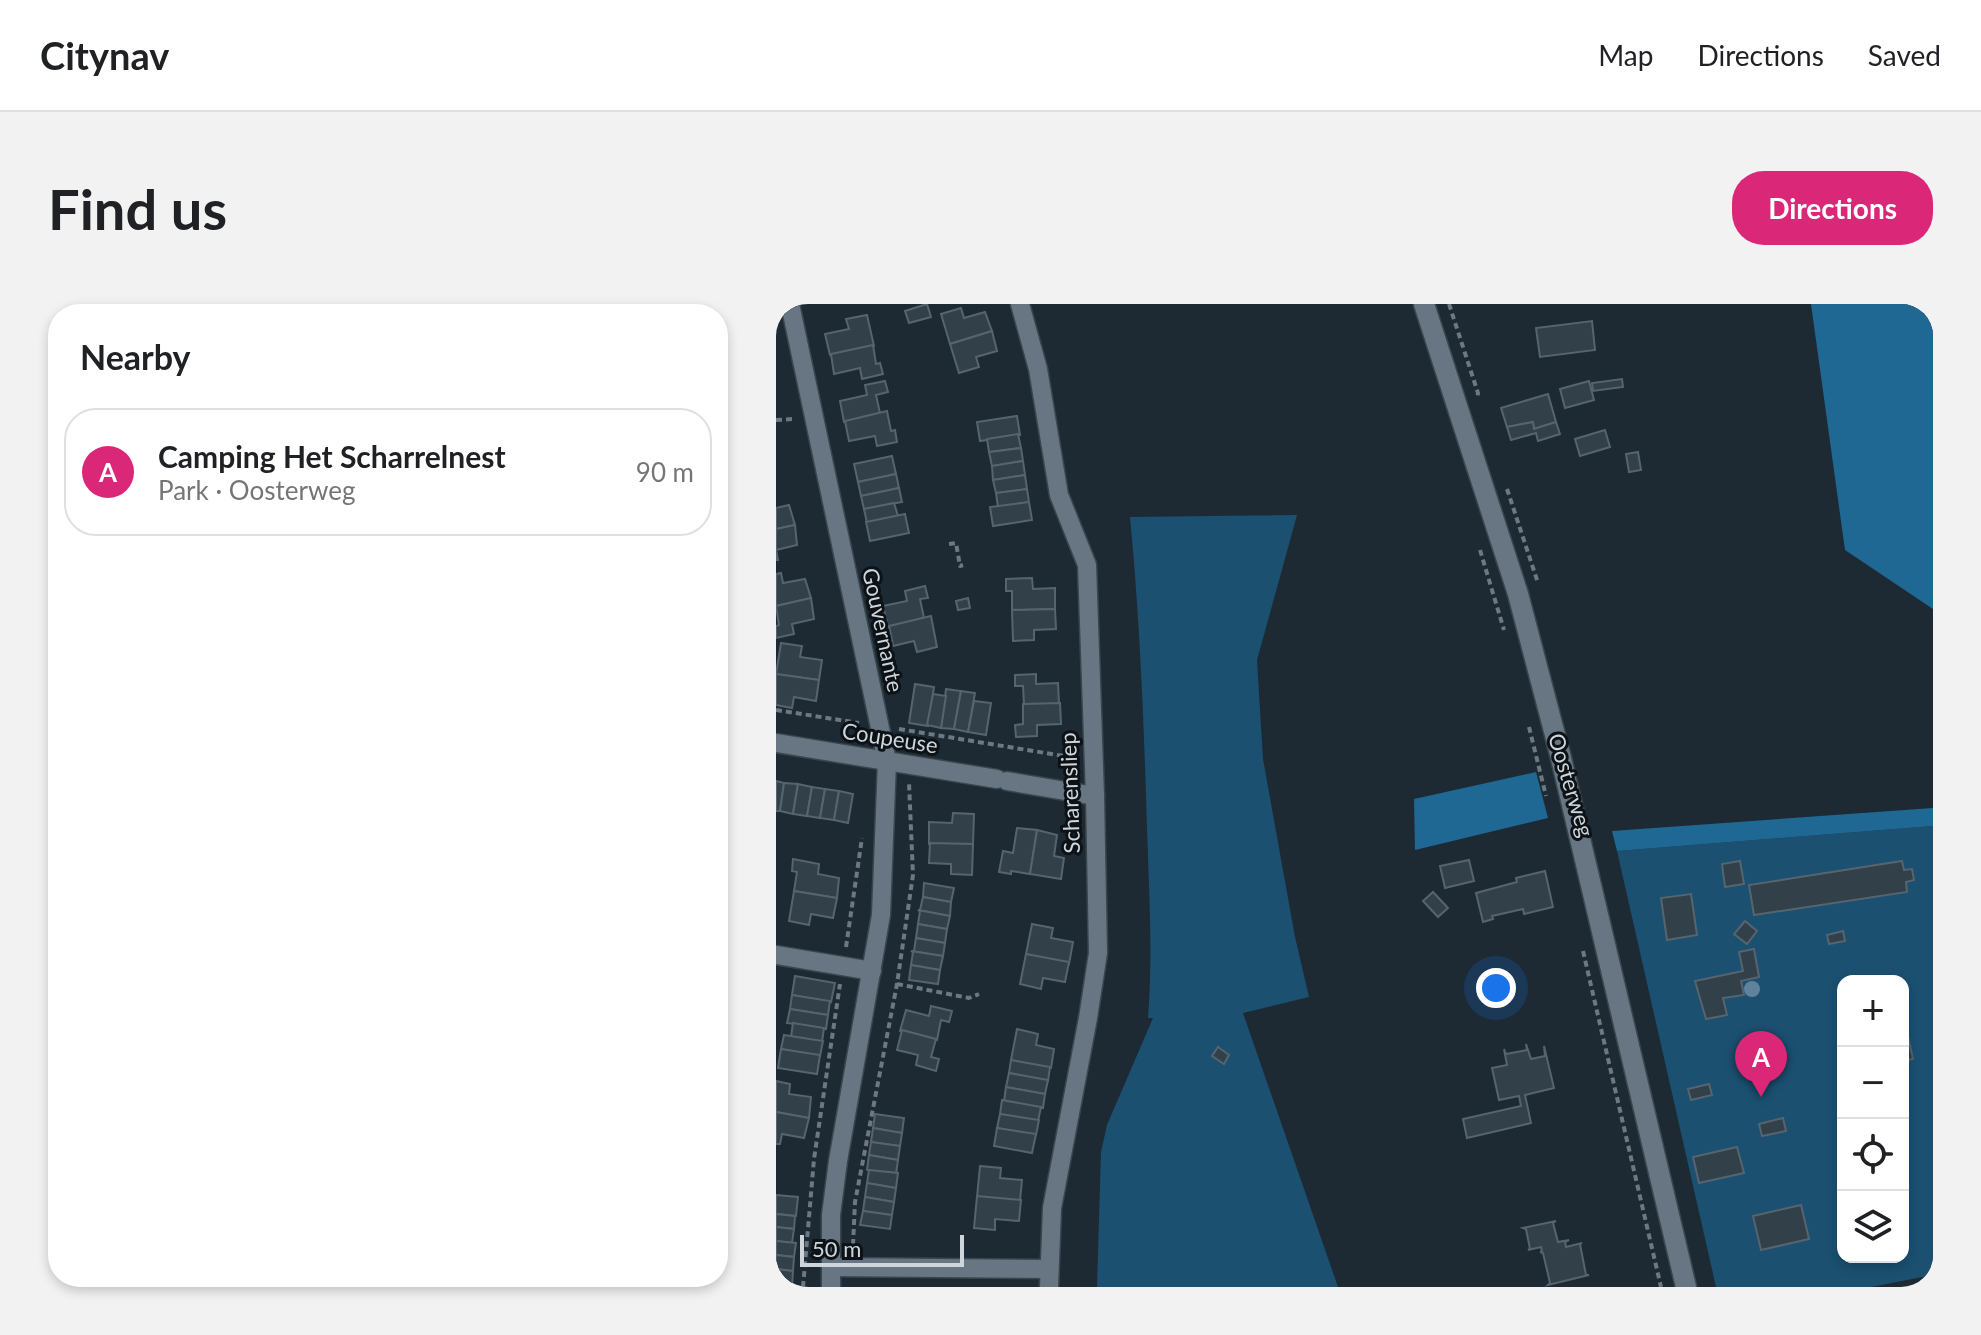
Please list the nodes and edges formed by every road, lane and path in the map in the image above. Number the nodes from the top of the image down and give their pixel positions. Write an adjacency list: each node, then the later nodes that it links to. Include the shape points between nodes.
1 (790, 304): 10 (street, Gouvernante)
2 (1020, 304): 13 (street, Scharensliep, via 1038,369 1059,495 1087,565)
3 (1424, 304): 30 (street, Oosterweg, via 1518,594)
4 (949, 544): 6 (path, via 956,543)
5 (1478, 544): 7 (path)
6 (963, 565)
7 (1505, 635)
8 (776, 710): 10 (path)
9 (1528, 724): 16 (path, Oosterweg)
10 (879, 726): 12 (street, Gouvernante); 13 (path)
11 (776, 743): 12 (street, Coupeuse)
12 (887, 761): 14 (street, Coupeuse); 21 (street, Gouvernante, via 882,901)
13 (1094, 761): 15 (street, Scharensliep)
14 (909, 765): 15 (street, Coupeuse); 22 (path, via 913,875)
15 (1095, 796): 26 (street, Scharensliep, via 1098,953 1052,1208)
16 (1547, 797)
17 (863, 833): 20 (path)
18 (1584, 942): 29 (path)
19 (776, 955): 20 (street)
20 (843, 966): 21 (street); 27 (path, via 814,1159)
21 (872, 974): 22 (path); 24 (street, Gouvernante, via 838,1161)
22 (897, 984): 23 (path, via 969,998); 25 (path, via 855,1202)
23 (979, 994)
24 (831, 1267): 25 (street); 28 (street, Gouvernante)
25 (852, 1267): 26 (street)
26 (1049, 1278)
27 (803, 1287)
28 (831, 1287)
29 (1661, 1287)
30 (1686, 1287)

